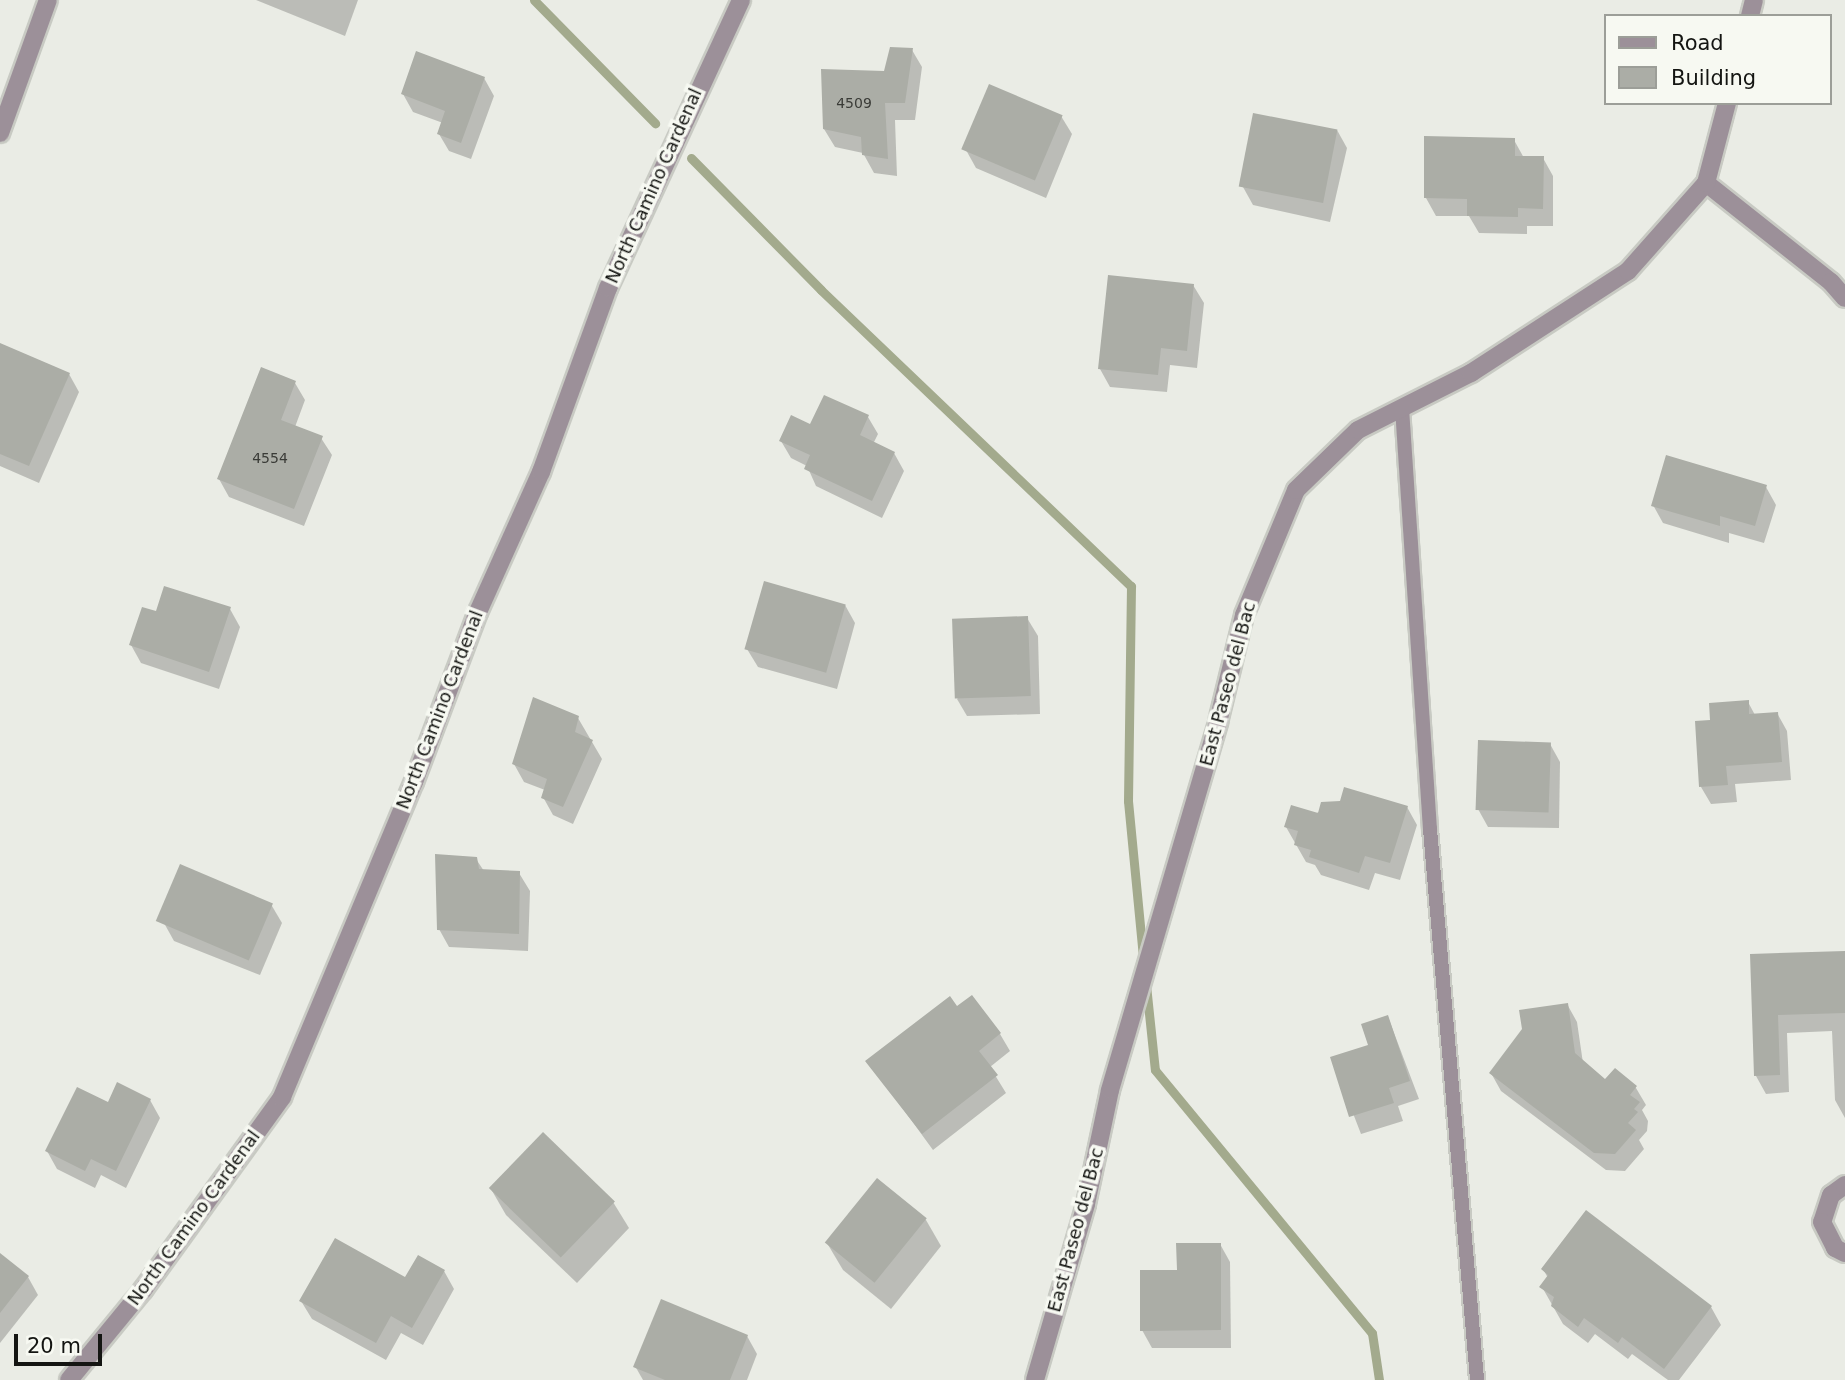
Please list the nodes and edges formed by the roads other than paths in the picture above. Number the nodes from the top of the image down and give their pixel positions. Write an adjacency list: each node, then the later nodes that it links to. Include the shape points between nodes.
1 (48, 0): 4 (street)
2 (741, 0): 10 (street, North Camino Cardenal, via 608,288 541,472 478,612 414,782 282,1097 144,1290)
3 (1726, 105): 5 (street, East Paseo del Bac)
4 (0, 133)
5 (1706, 183): 6 (street); 7 (street, East Paseo del Bac, via 1628,271 1476,369)
6 (1845, 298)
7 (1402, 408): 11 (street, East Paseo del Bac, via 1358,430 1296,490 1244,615 1218,722 1110,1090 1086,1204); 12 (lane, via 1429,815)
8 (1845, 1185): 9 (street, via 1831,1195 1822,1222 1835,1248)
9 (1845, 1253)
10 (69, 1380)
11 (1035, 1380)
12 (1477, 1380)

